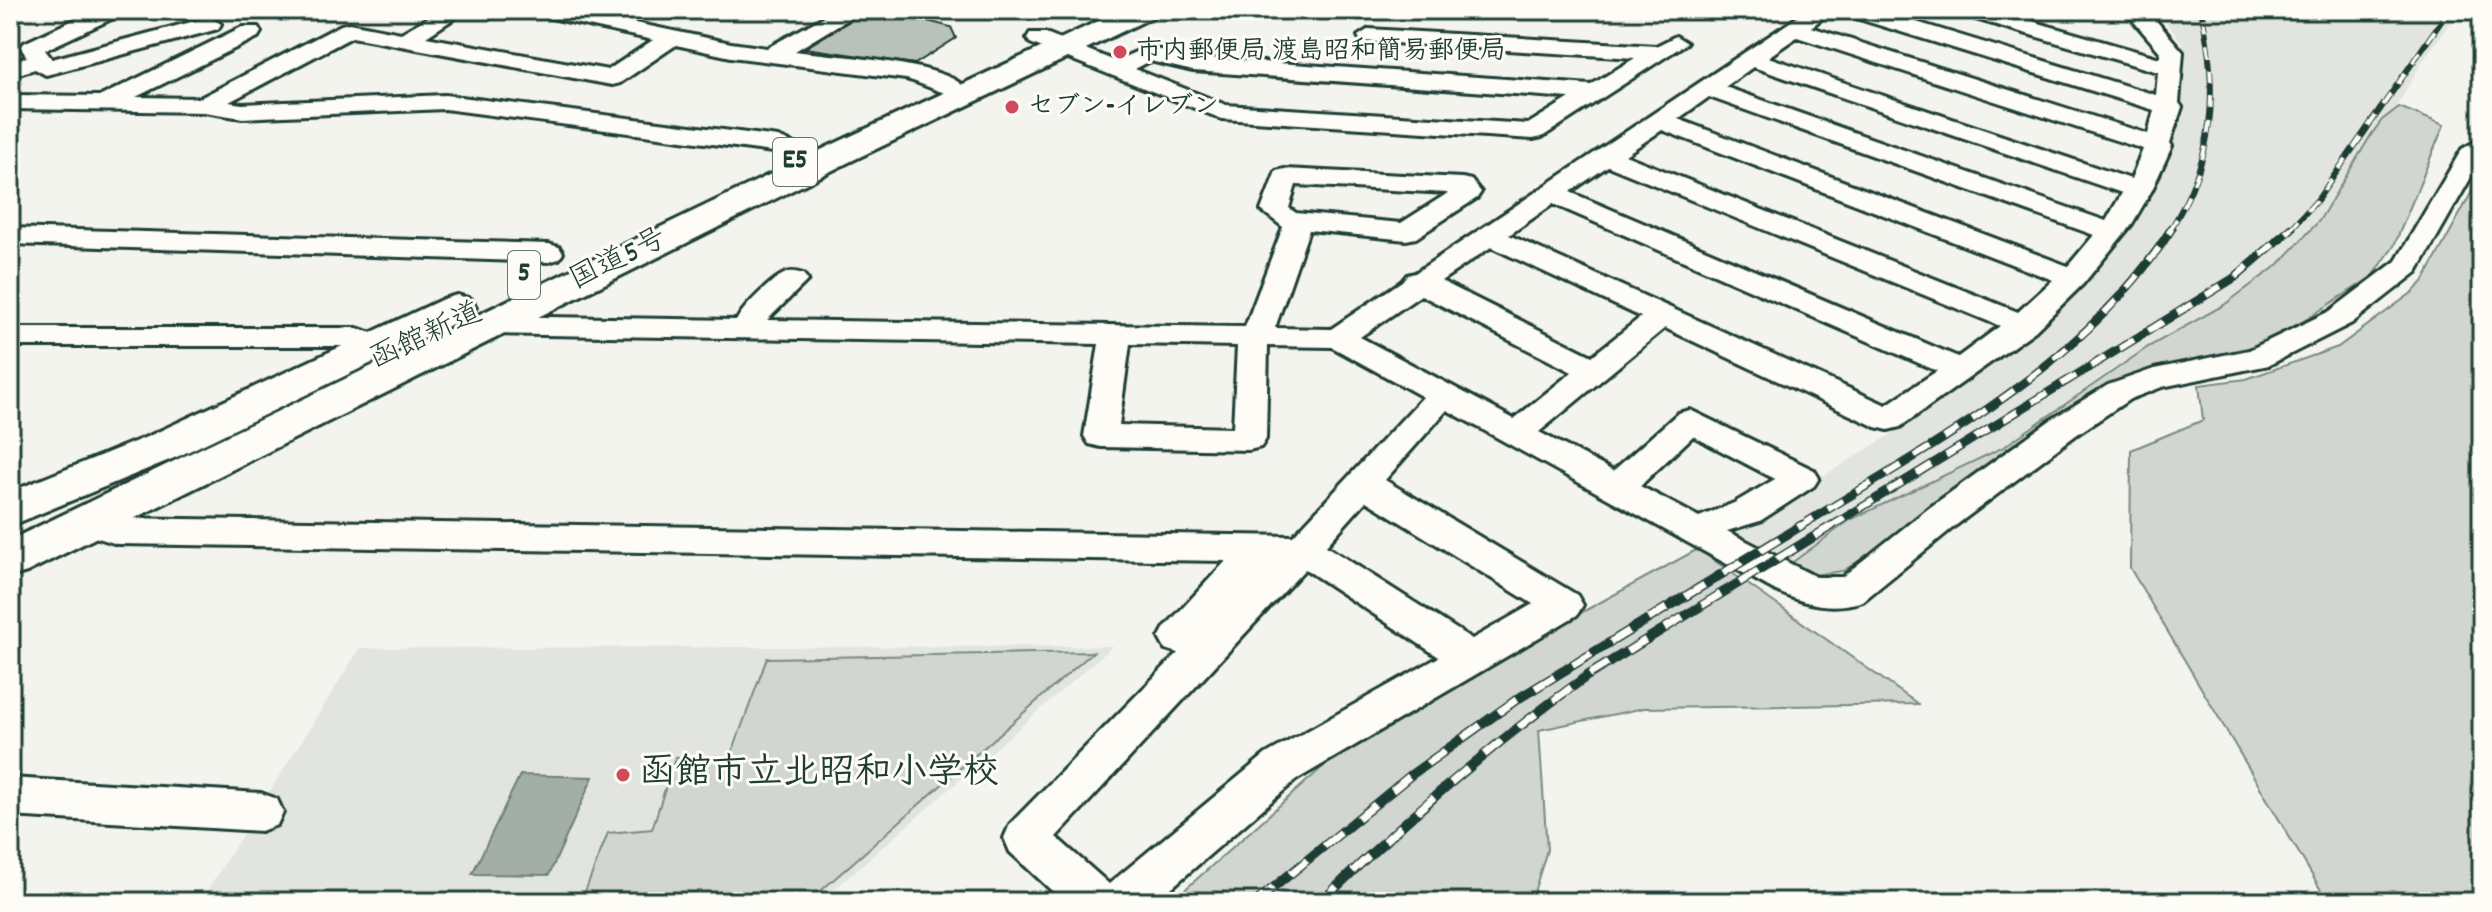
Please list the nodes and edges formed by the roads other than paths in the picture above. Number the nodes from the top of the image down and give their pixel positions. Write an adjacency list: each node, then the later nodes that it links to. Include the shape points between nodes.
1 (112, 10): 24 (street, via 32,48)
2 (190, 10): 13 (street)
3 (456, 10): 18 (street)
4 (542, 10): 17 (street)
5 (852, 10): 22 (street)
6 (1102, 10): 20 (highway, 国道5号 / 5)
7 (1145, 10): 20 (highway, 国道5号 / 5)
8 (1822, 10): 14 (street)
9 (1854, 10): 37 (street)
10 (1970, 10): 27 (street)
11 (1384, 14): 16 (street)
12 (2132, 15): 27 (street, via 2172,52)
13 (210, 24): 15 (street); 24 (street, via 46,68)
14 (1794, 29): 23 (street); 40 (street)
15 (250, 32): 21 (street); 35 (street)
16 (1369, 36): 30 (street); 33 (street, via 1668,48)
17 (673, 37): 18 (street, via 612,78); 22 (street)
18 (405, 40): 21 (street, via 349,30)
19 (1214, 40): 25 (street)
20 (1050, 43): 29 (street); 31 (highway, 国道5号 / 5); 42 (highway, 国道5号 / 5)
21 (319, 45): 36 (street)
22 (771, 55): 31 (street, via 906,72)
23 (1750, 58): 32 (street); 44 (street)
24 (41, 60): 28 (street)
25 (1193, 64): 26 (street, via 1256,57); 29 (street, via 1147,54)
26 (1285, 69): 30 (street); 38 (street)
27 (2172, 69): 37 (street)
28 (10, 70)
29 (1115, 70): 38 (street, via 1222,112)
30 (1346, 76): 33 (street)
31 (947, 84): 42 (highway, 国道5号 / 5)
32 (1706, 88): 39 (street); 47 (street)
33 (1596, 93): 38 (street, via 1533,132)
34 (10, 102): 35 (street)
35 (103, 104): 36 (street)
36 (204, 105): 42 (street, via 242,111 445,102 778,145)
37 (2170, 107): 40 (street)
38 (1272, 116)
39 (1658, 120): 43 (street); 51 (street)
40 (2159, 146): 44 (street)
41 (2482, 146): 72 (street, via 2471,154 2407,266 2341,317 2258,358 2154,379 2119,392 1942,517 1850,591 1812,591)
42 (805, 156): 50 (highway, 函館新道 / E5); 55 (highway, 国道5号 / 5); 62 (highway, 国道5号 / 5)
43 (1605, 156): 45 (street); 56 (street)
44 (2139, 190): 47 (street)
45 (1549, 193): 48 (street); 64 (street)
46 (1299, 221): 46 (street, via 1275,210 1285,177 1462,186 1468,192 1406,232); 60 (street)
47 (2112, 232): 51 (street)
48 (1487, 235): 53 (street); 54 (street)
49 (10, 236): 50 (street)
50 (540, 271): 71 (highway, 函館新道 / E5, via 75,505)
51 (2073, 278): 56 (street)
52 (793, 280): 57 (street, via 753,316)
53 (1417, 281): 61 (street); 63 (street)
54 (1662, 315): 63 (street); 64 (street, via 1888,419)
55 (488, 325): 57 (street); 70 (highway, 国道5号 / 5)
56 (2024, 325): 64 (street)
57 (750, 329): 58 (street)
58 (1116, 335): 60 (street); 60 (street, via 1101,436 1249,439)
59 (10, 337): 62 (street, via 357,337)
60 (1257, 337): 61 (street)
61 (1338, 338): 65 (street)
62 (376, 345): 69 (highway, 国道5号 / 5, via 164,446)
63 (1594, 370): 66 (street)
64 (1961, 370)
65 (1444, 394): 66 (street); 67 (street)
66 (1516, 434): 68 (street)
67 (1363, 483): 74 (street); 77 (street, via 1564,605)
68 (1616, 488): 72 (street); 72 (street, via 1690,421 1802,478 1747,512 1715,522)
69 (10, 510)
70 (89, 522): 73 (street, via 133,532); 75 (highway, 国道5号 / 5)
71 (10, 531)
72 (1703, 534)
73 (1250, 547): 74 (street); 76 (street, via 1248,561)
74 (1302, 549): 77 (street); 80 (street, via 1026,838)
75 (10, 560)
76 (1179, 638)
77 (1470, 657): 81 (street, via 1281,767)
78 (10, 797): 79 (street)
79 (261, 812)
80 (1096, 902)
81 (1121, 902)

